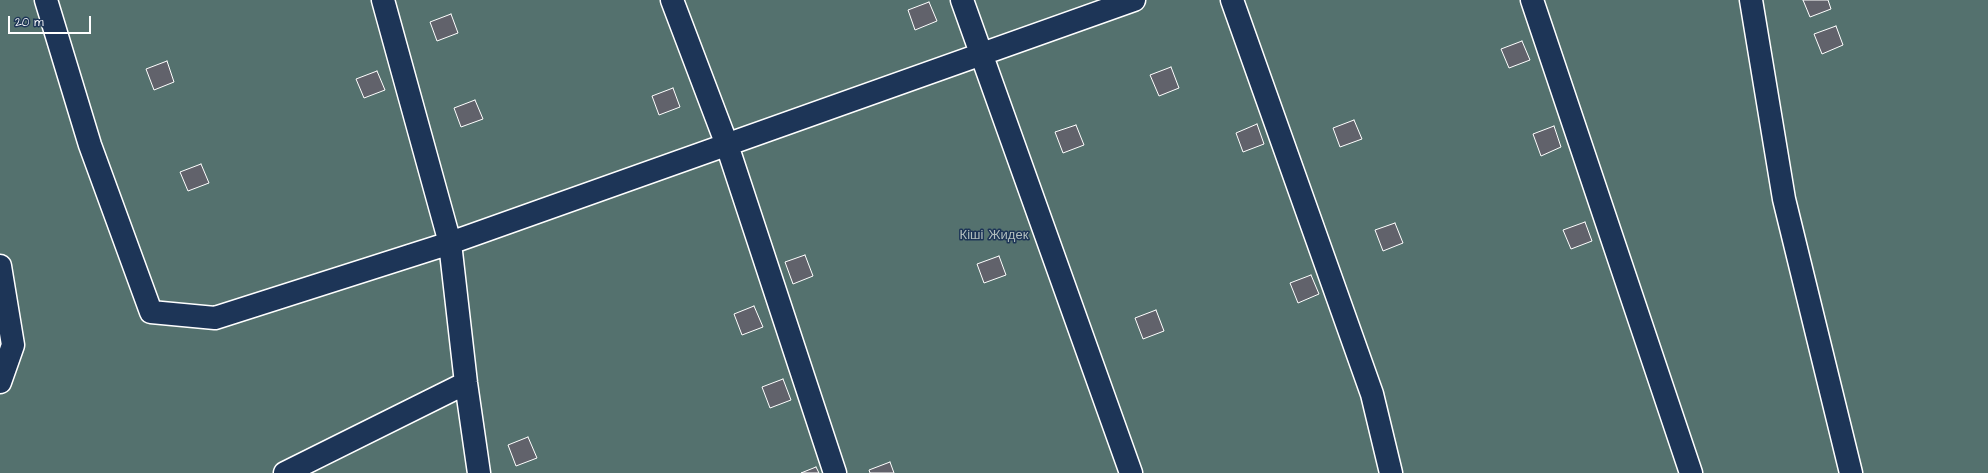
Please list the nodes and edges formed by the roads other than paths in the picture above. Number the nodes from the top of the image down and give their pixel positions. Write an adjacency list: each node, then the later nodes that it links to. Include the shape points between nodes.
1 (46, 0): 11 (street, via 90,145 151,312 215,318)
2 (383, 0): 11 (street)
3 (672, 0): 10 (street)
4 (962, 0): 9 (street)
5 (1134, 0): 9 (street)
6 (1232, 0): 19 (street, via 1372,394)
7 (1532, 0): 20 (street)
8 (1751, 0): 21 (street, via 1784,199)
9 (981, 54): 10 (street); 18 (street)
10 (727, 144): 11 (street); 17 (street)
11 (450, 243): 14 (street)
12 (0, 266): 13 (street, via 13,345)
13 (0, 382)
14 (466, 383): 15 (street); 16 (street)
15 (285, 473)
16 (479, 473)
17 (835, 473)
18 (1130, 473)
19 (1391, 473)
20 (1691, 473)
21 (1851, 473)

